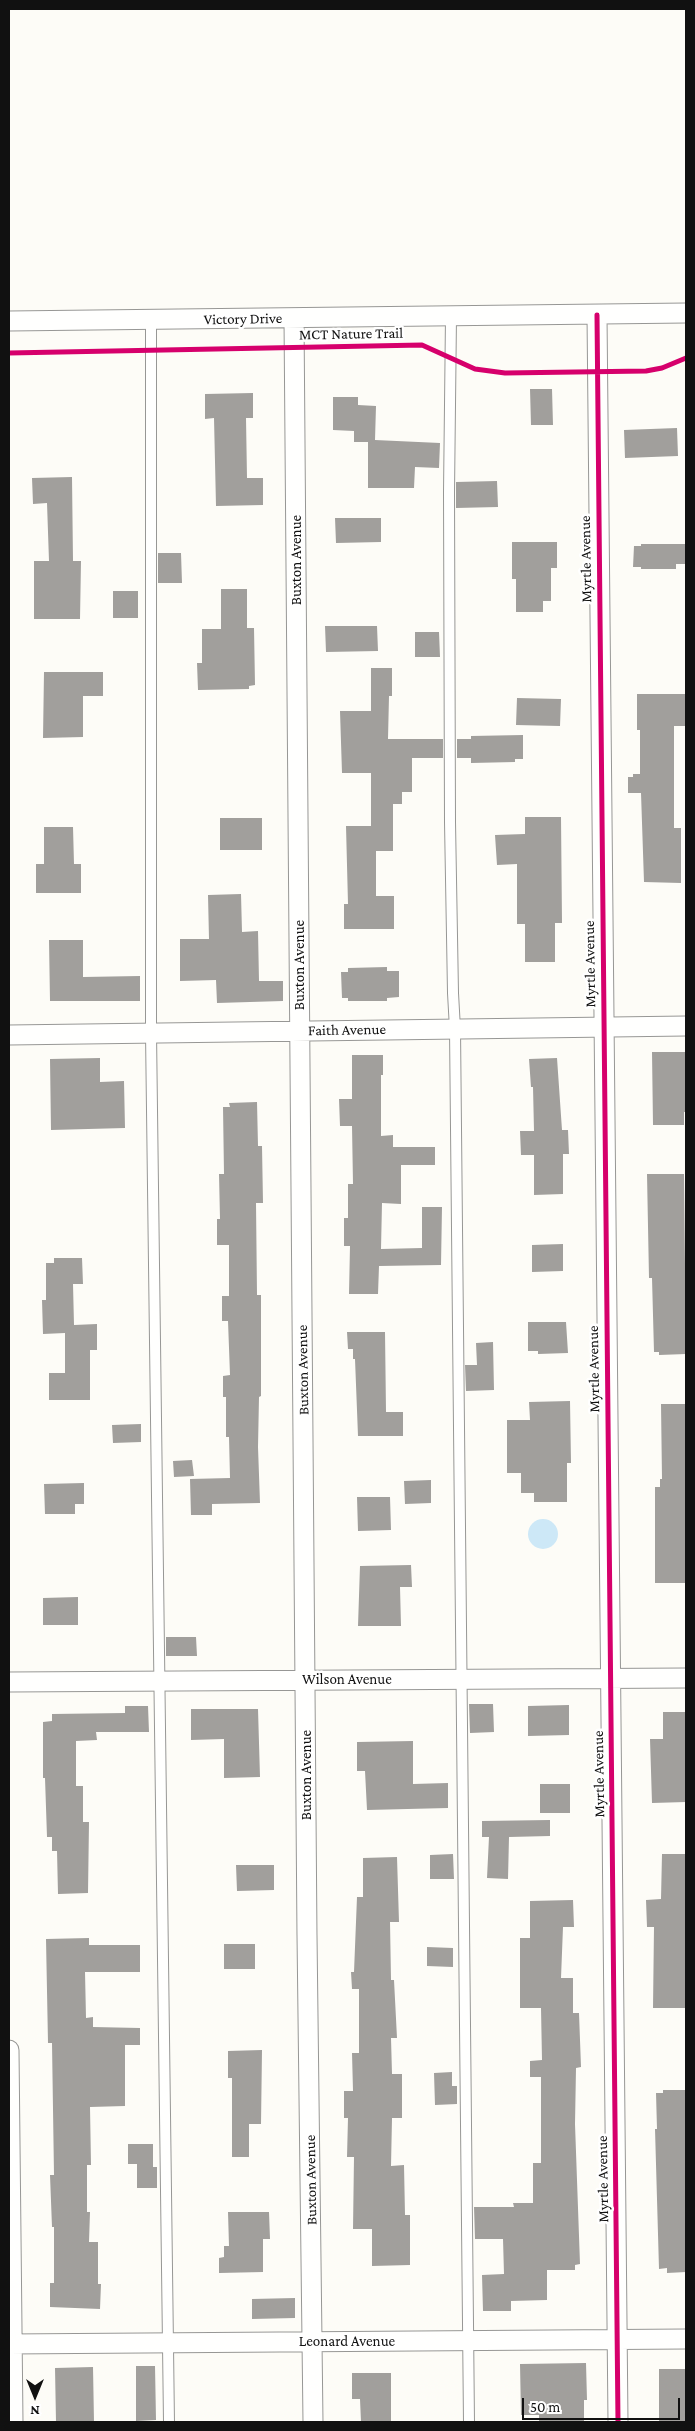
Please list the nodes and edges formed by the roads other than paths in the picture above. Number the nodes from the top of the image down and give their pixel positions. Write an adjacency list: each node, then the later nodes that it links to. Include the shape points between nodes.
1 (686, 313): 2 (street, Victory Drive)
2 (597, 315): 3 (street, Victory Drive); 8 (street, Myrtle Avenue)
3 (452, 317): 4 (street, Victory Drive); 9 (lane, via 450,802)
4 (294, 318): 5 (street, Victory Drive); 10 (street, Buxton Avenue)
5 (151, 320): 6 (street, Victory Drive); 11 (lane)
6 (9, 321)
7 (686, 1026): 8 (street, Faith Avenue)
8 (603, 1028): 9 (street, Faith Avenue); 14 (street, Myrtle Avenue)
9 (455, 1029): 10 (street, Faith Avenue); 13 (lane)
10 (300, 1031): 11 (street, Faith Avenue); 16 (street, Buxton Avenue)
11 (151, 1033): 12 (street, Faith Avenue); 17 (lane)
12 (9, 1035)
13 (462, 1678): 14 (street, Wilson Avenue); 16 (street, Wilson Avenue); 22 (lane)
14 (610, 1678): 15 (street, Wilson Avenue); 20 (street, Myrtle Avenue)
15 (686, 1678)
16 (306, 1679): 17 (street, Wilson Avenue); 23 (street, Buxton Avenue)
17 (160, 1680): 18 (street, Wilson Avenue); 24 (lane)
18 (9, 1682)
19 (9, 2050): 25 (street)
20 (617, 2339): 21 (street, Leonard Avenue); 22 (street, Leonard Avenue); 30 (street, Myrtle Avenue)
21 (686, 2339)
22 (468, 2340): 23 (street, Leonard Avenue); 29 (lane)
23 (313, 2341): 24 (street, Leonard Avenue); 28 (street, Buxton Avenue)
24 (168, 2342): 25 (street, Leonard Avenue); 27 (lane)
25 (10, 2344): 26 (street)
26 (13, 2422)
27 (169, 2422)
28 (314, 2422)
29 (469, 2422)
30 (618, 2422)

